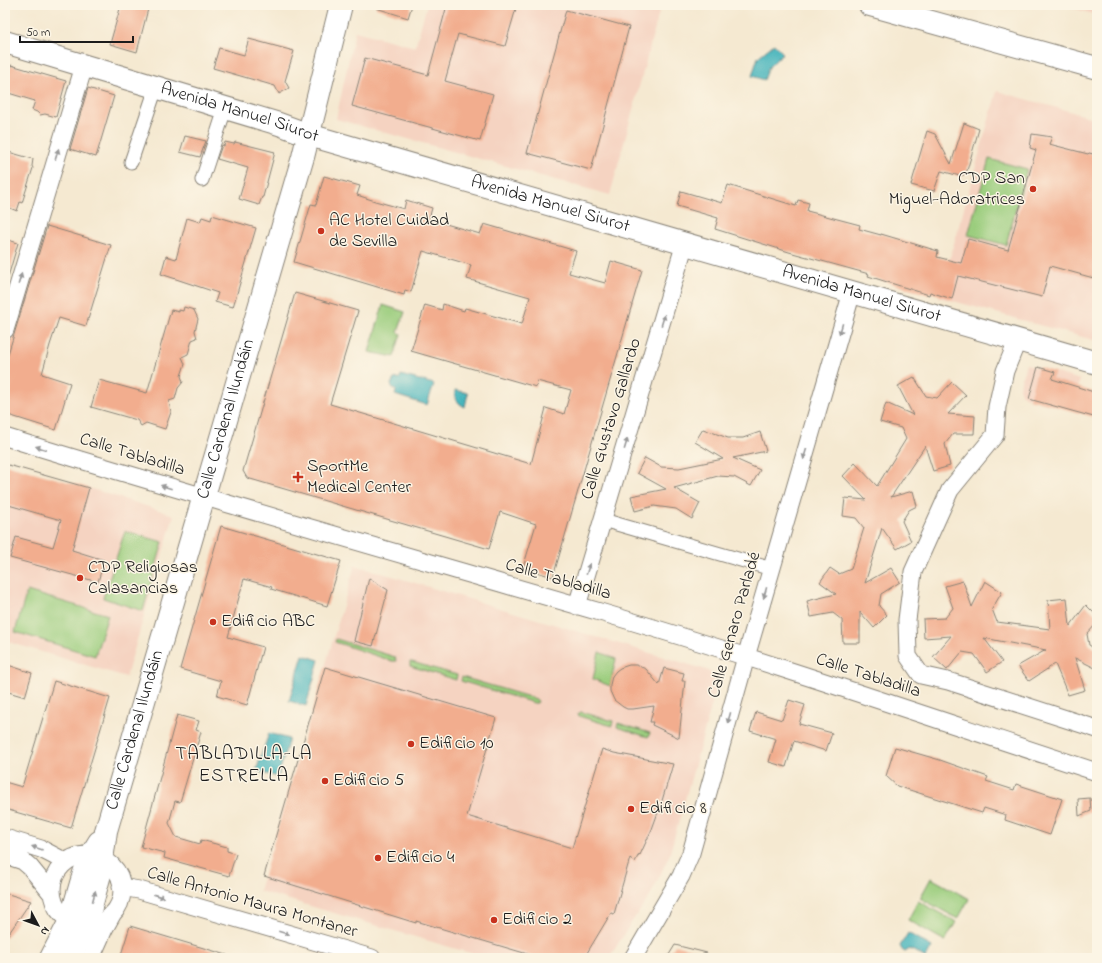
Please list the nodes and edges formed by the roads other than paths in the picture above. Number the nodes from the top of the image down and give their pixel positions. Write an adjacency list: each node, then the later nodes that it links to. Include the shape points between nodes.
1 (341, 5): 8 (main road, Calle Cardenal Ilundáin)
2 (870, 5): 5 (main road)
3 (5, 42): 4 (main road, Avenida Manuel Siurot)
4 (84, 66): 6 (main road, Avenida Manuel Siurot); 13 (street, one-way to 4)
5 (1097, 68)
6 (156, 88): 7 (main road, Avenida Manuel Siurot); 9 (street)
7 (225, 109): 8 (main road, Avenida Manuel Siurot); 10 (street)
8 (309, 135): 11 (main road, Avenida Manuel Siurot); 17 (main road, Calle Cardenal Ilundáin)
9 (131, 162)
10 (202, 180)
11 (686, 243): 12 (main road, Avenida Manuel Siurot); 18 (street, Calle Gustavo Gallardo, one-way to 11)
12 (852, 292): 14 (main road, Avenida Manuel Siurot); 19 (street, Calle Genaro Parladé, one-way to 19)
13 (5, 330)
14 (1018, 339): 15 (main road, Avenida Manuel Siurot); 22 (street, via 1005,371 997,407 995,435 950,490 913,572 907,620 908,656 921,675 948,681)
15 (1097, 363)
16 (5, 437): 17 (street, Calle Tabladilla, one-way to 16)
17 (203, 497): 20 (street, Calle Tabladilla); 26 (main road, Calle Cardenal Ilundáin)
18 (603, 520): 19 (street); 20 (street, Calle Gustavo Gallardo, one-way to 18)
19 (772, 569): 21 (street, Calle Genaro Parladé, one-way to 21)
20 (577, 606): 21 (street, Calle Tabladilla)
21 (746, 657): 23 (street, Calle Tabladilla); 36 (street, Calle Genaro Parladé, one-way to 36, via 691,853 681,876)
22 (1097, 729)
23 (1097, 772)
24 (5, 838): 27 (street, one-way to 24, via 41,849)
25 (5, 855): 29 (street, via 23,861)
26 (97, 857): 27 (street, via 78,856); 28 (street, via 114,868); 31 (main road, Calle Cardenal Ilundáin, via 84,873)
27 (66, 862): 29 (street, via 54,879)
28 (121, 887): 30 (street, via 119,903); 35 (street, Calle Antonio Maura Montaner, one-way to 35)
29 (52, 894): 31 (street, via 63,916)
30 (115, 910): 31 (street, via 94,924); 34 (street)
31 (78, 923): 32 (main road, Calle Cardenal Ilundáin); 33 (main road, Calle Cardenal Ilundáin)
32 (51, 958)
33 (70, 958)
34 (92, 958)
35 (372, 958)
36 (633, 958)

